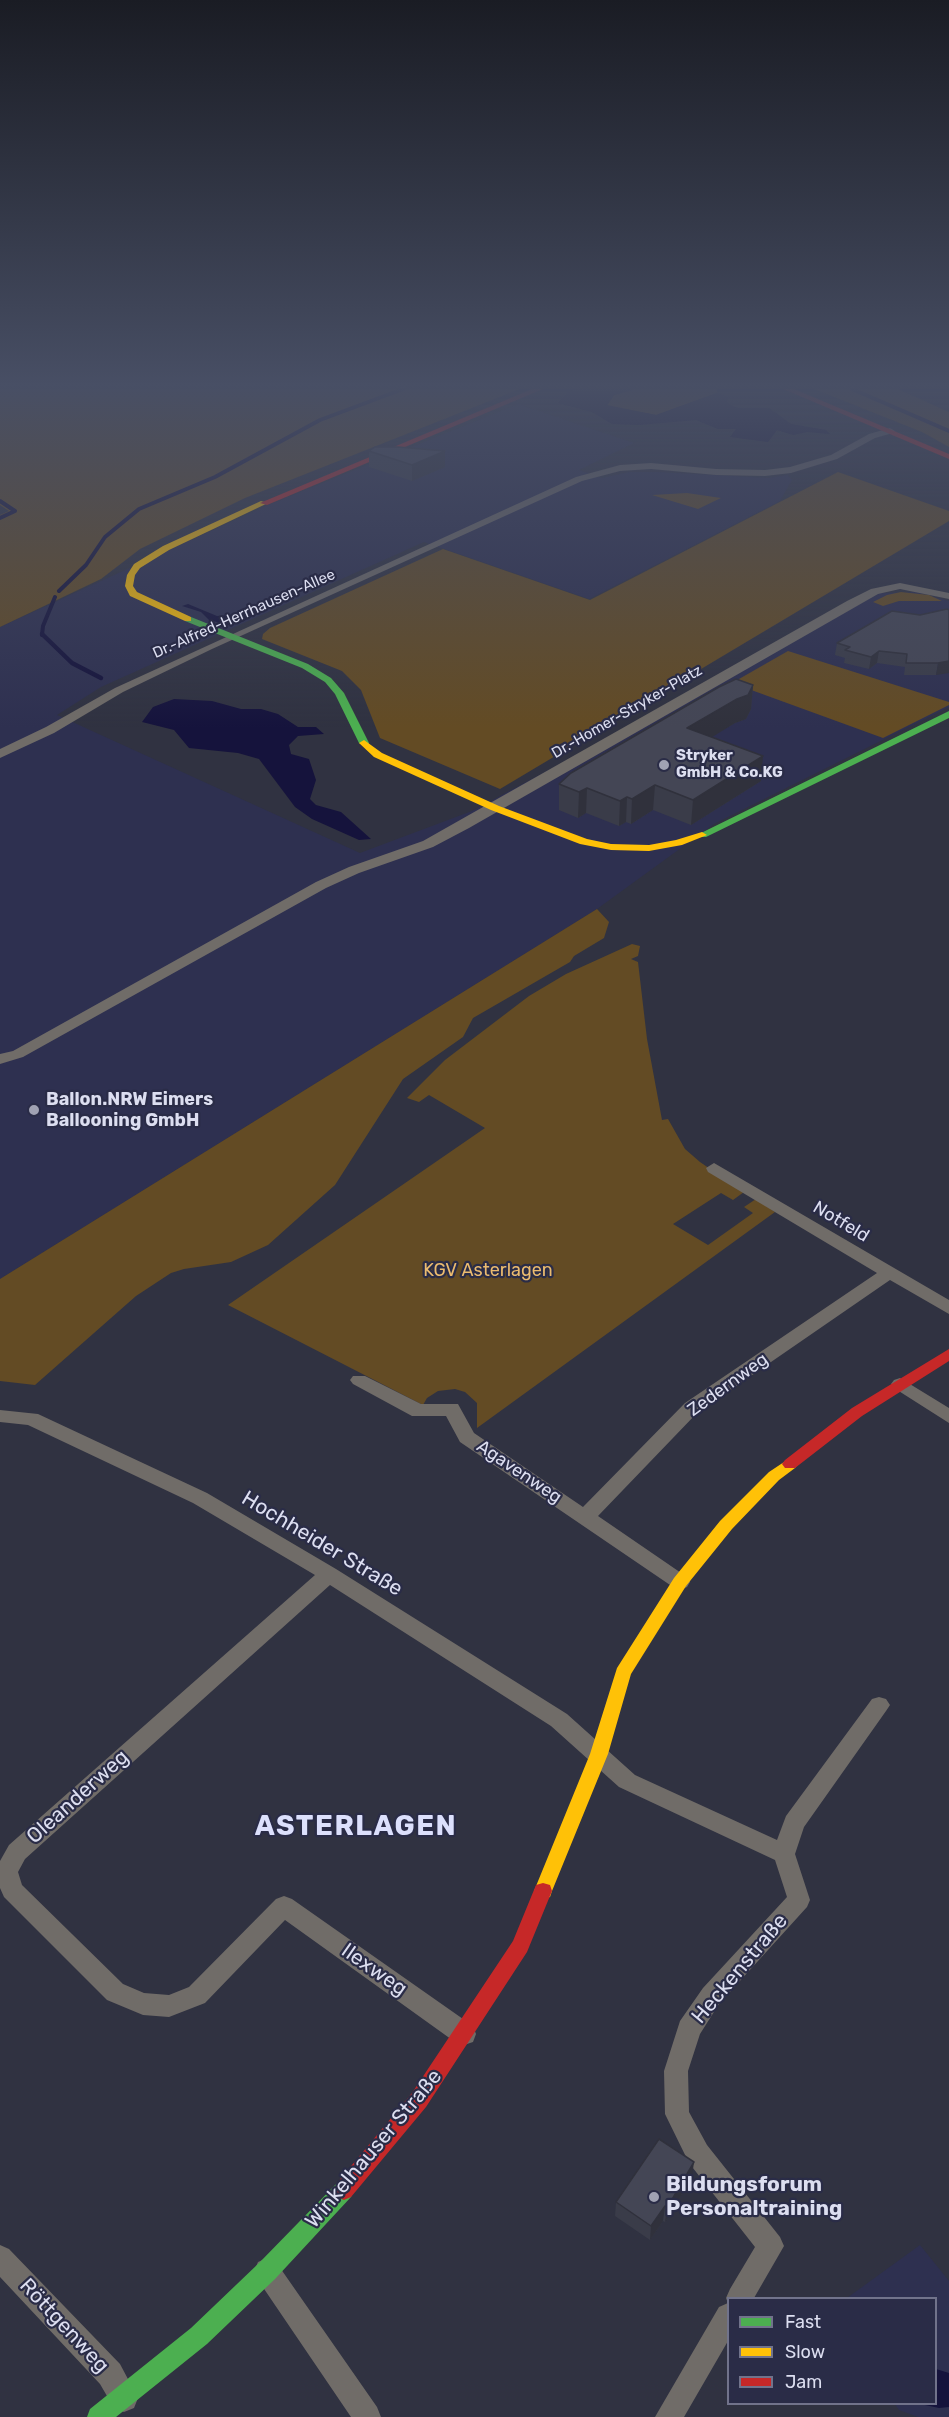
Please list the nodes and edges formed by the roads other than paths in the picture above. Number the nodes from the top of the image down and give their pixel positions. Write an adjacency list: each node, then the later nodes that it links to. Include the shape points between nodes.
1 (268, 502): 4 (street, via 155,554 130,575 133,594)
2 (528, 502): 4 (street, Dr.-Alfred-Herrhausen-Allee)
3 (949, 596): 7 (street, Dr.-Homer-Stryker-Platz, via 914,587 887,587 851,603)
4 (231, 636): 6 (street, Dr.-Alfred-Herrhausen-Allee); 7 (street, via 306,666 328,680 339,693 362,741 378,754)
5 (949, 714): 7 (street, via 715,830 678,843 648,848 611,847 573,838)
6 (0, 754)
7 (495, 808): 8 (street, via 428,844 321,885 18,1054)
8 (0, 1059)
9 (714, 1168): 10 (street, Notfeld)
10 (889, 1273): 11 (street, Notfeld); 17 (street, Zedernweg, via 691,1408)
11 (949, 1308)
12 (949, 1354): 14 (street, Winkelhauser Straße)
13 (359, 1380): 17 (street, Agavenweg, via 418,1411 452,1409 467,1437)
14 (900, 1384): 16 (street); 19 (street, Winkelhauser Straße, via 774,1476 733,1517)
15 (0, 1416): 18 (street, Hochheider Straße, via 31,1419 200,1498)
16 (949, 1417)
17 (585, 1517): 19 (street, Agavenweg)
18 (328, 1574): 21 (street, Hochheider Straße, via 560,1720); 23 (street, Oleanderweg, via 18,1852 6,1870 12,1890 115,1992 143,2004 169,2006 197,1995)
19 (680, 1582): 21 (street, Winkelhauser Straße, via 623,1673)
20 (879, 1705): 22 (street, via 794,1824)
21 (599, 1754): 22 (street, via 627,1781); 24 (street, Winkelhauser Straße, via 520,1946)
22 (784, 1854): 27 (street, Heckenstraße, via 799,1900 711,1996 689,2029 676,2071 677,2114 698,2154 771,2246)
23 (284, 1906): 24 (street, Ilexweg)
24 (464, 2034): 26 (street, Winkelhauser Straße, via 419,2100 341,2194)
25 (0, 2258): 29 (street, Röttgenweg, via 110,2374)
26 (267, 2271): 29 (street, Winkelhauser Straße, via 199,2336); 31 (street)
27 (740, 2297)
28 (727, 2319): 32 (street)
29 (124, 2398): 30 (street, Winkelhauser Straße)
30 (98, 2417)
31 (367, 2417)
32 (669, 2417)

